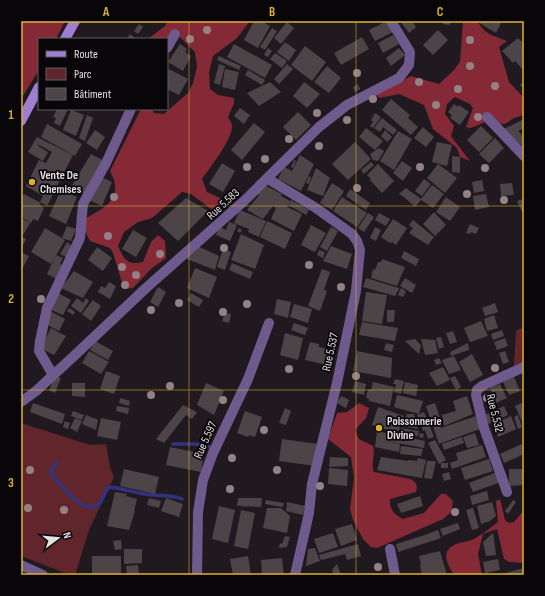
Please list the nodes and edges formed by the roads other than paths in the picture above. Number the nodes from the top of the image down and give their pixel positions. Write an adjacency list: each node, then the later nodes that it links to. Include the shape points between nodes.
1 (75, 21): 4 (main road)
2 (391, 21): 11 (street, Rue 5.583, via 410,52 409,65 399,78 347,105 319,127)
3 (176, 34): 5 (street)
4 (66, 38)
5 (168, 46)
6 (38, 89): 9 (main road)
7 (131, 110): 14 (street, via 106,163 83,204 80,238 47,308 39,351)
8 (486, 117): 10 (street)
9 (21, 121)
10 (524, 156)
11 (268, 179): 14 (street, Rue 5.583); 21 (street, Rue 5.537, via 316,208 352,234 360,250 356,291 312,484 309,513)
12 (269, 323): 20 (street, Rue 5.597, via 248,379 203,480 198,512)
13 (524, 368): 16 (street, Rue 5.532, via 482,386 476,395 484,428)
14 (53, 375): 15 (street, Rue 5.583)
15 (21, 402)
16 (507, 492)
17 (390, 550): 22 (street)
18 (21, 565): 19 (street)
19 (43, 575)
20 (197, 575)
21 (295, 575)
22 (395, 575)

